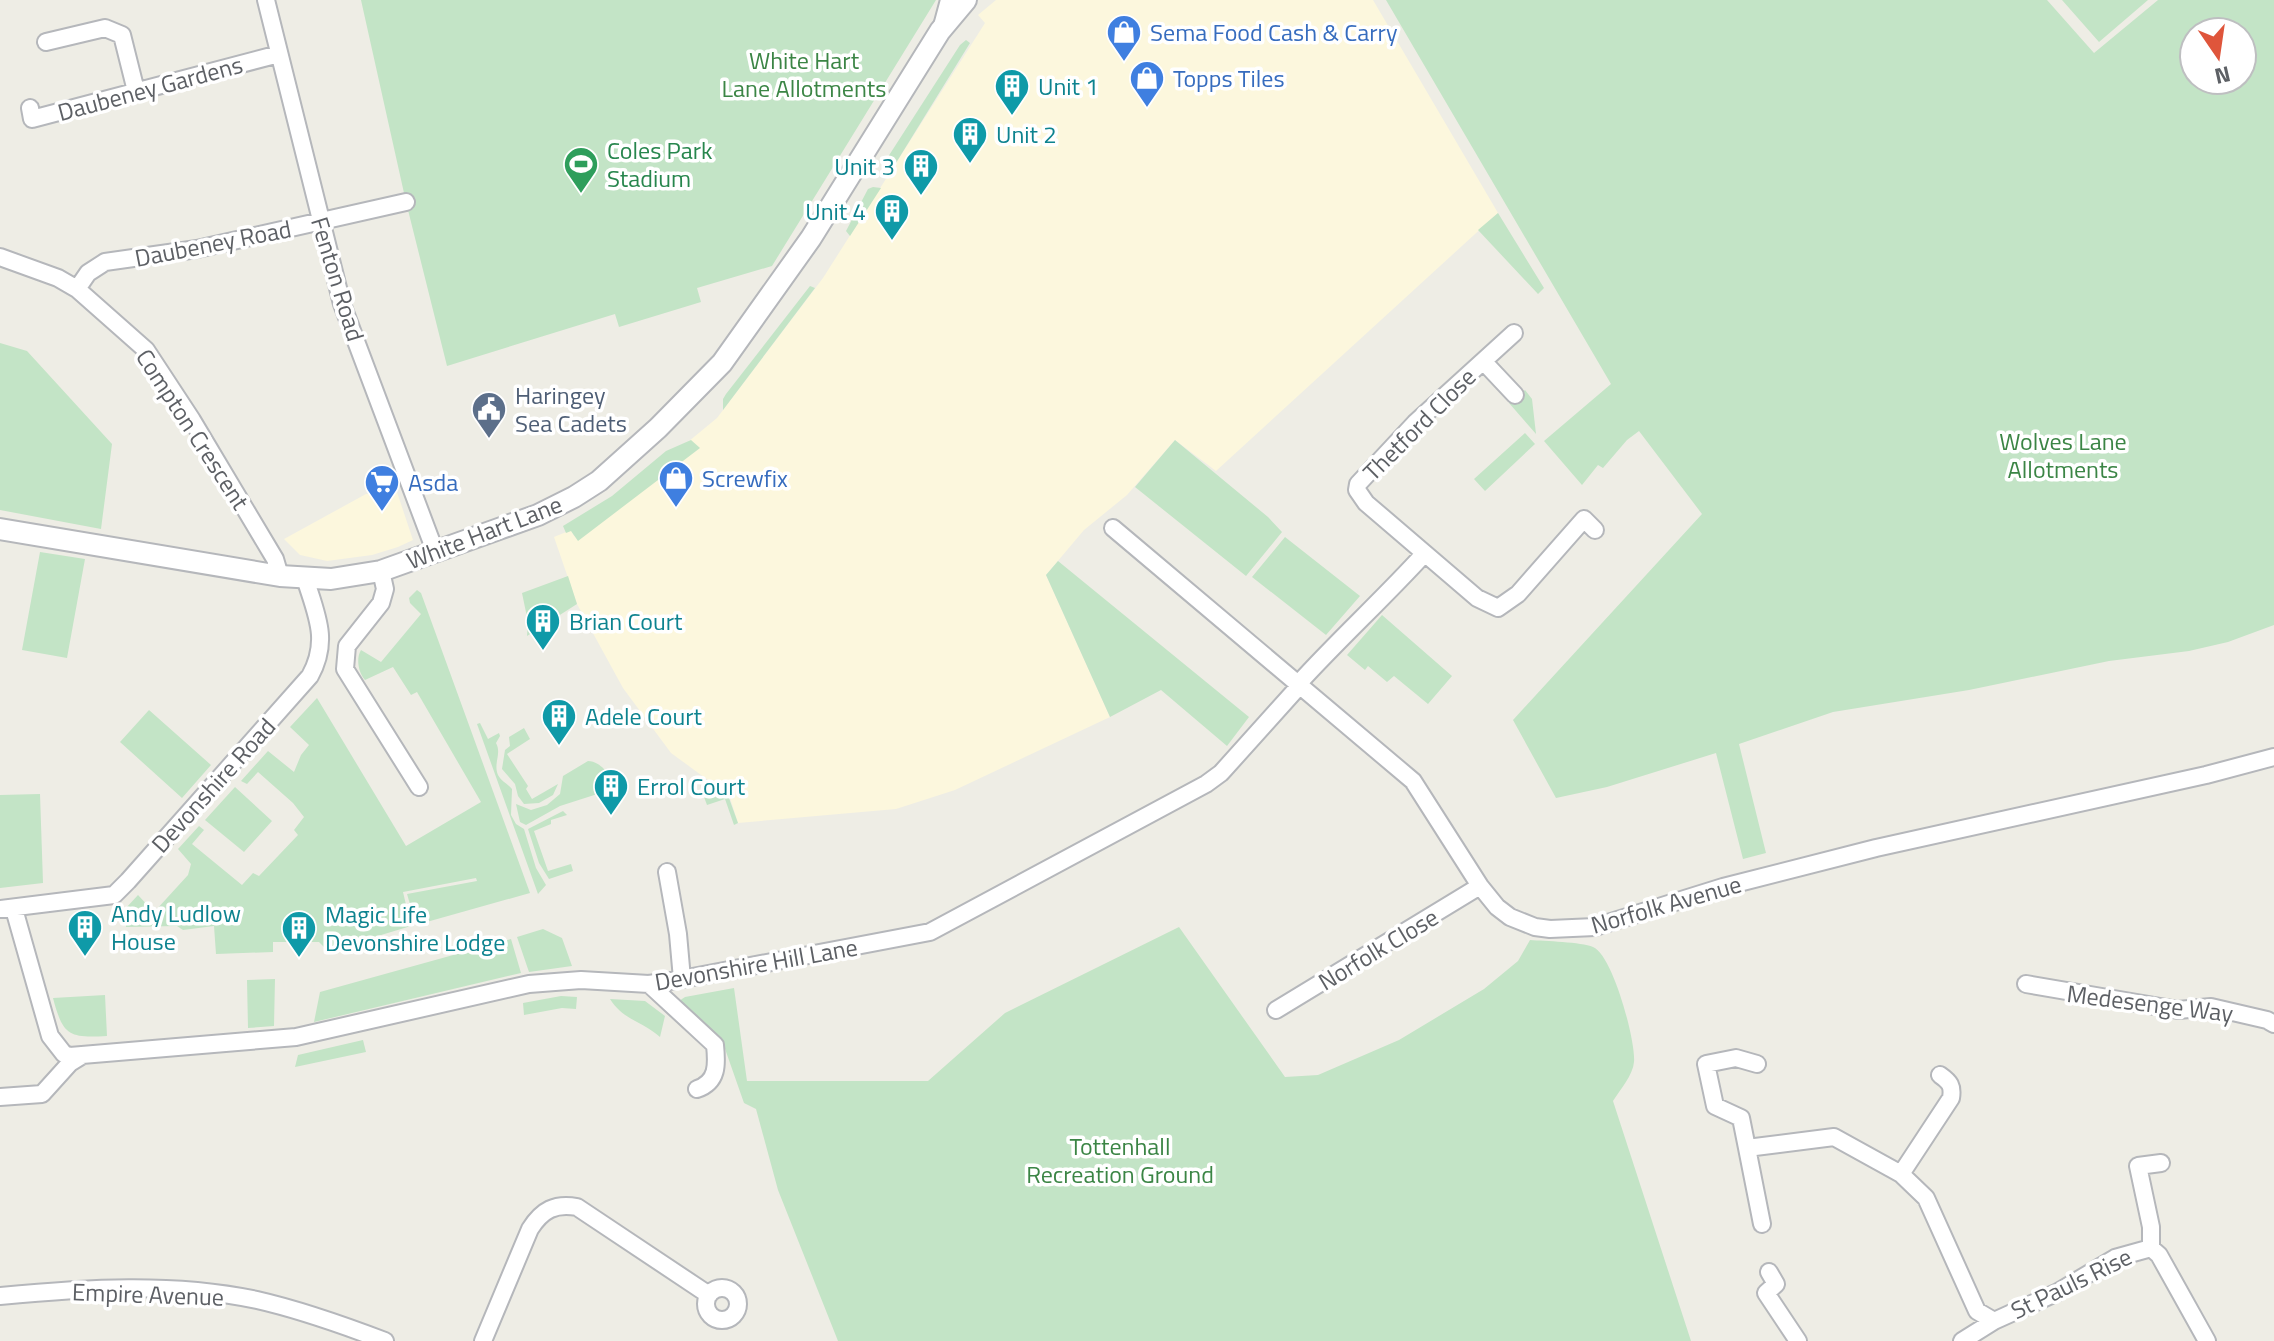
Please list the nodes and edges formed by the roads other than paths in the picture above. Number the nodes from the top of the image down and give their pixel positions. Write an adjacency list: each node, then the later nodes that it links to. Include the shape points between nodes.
1 (266, 0): 6 (street, Fenton Road)
2 (949, 0): 4 (street)
3 (966, 0): 4 (street, White Hart Lane)
4 (940, 31): 19 (street, White Hart Lane, via 811,238 722,363 682,407 574,497)
5 (46, 42): 7 (street, via 105,28 122,35)
6 (279, 54): 7 (street, Daubeney Gardens); 10 (street, Fenton Road)
7 (136, 91): 8 (street, Daubeney Gardens, via 32,119)
8 (30, 108)
9 (406, 202): 10 (street, Daubeney Road)
10 (320, 222): 12 (street, Daubeney Road, via 173,254 105,262); 19 (street, Fenton Road, via 342,304)
11 (0, 257): 12 (street, Compton Crescent)
12 (77, 289): 22 (street, Compton Crescent, via 146,350)
13 (1514, 333): 14 (street, Thetford Close)
14 (1483, 361): 15 (street, Thetford Close); 20 (street, Thetford Close, via 1358,484 1360,497)
15 (1515, 395)
16 (1113, 528): 24 (street, Norfolk Avenue)
17 (0, 529): 22 (street, White Hart Lane)
18 (1595, 530): 20 (street, Thetford Close, via 1584,519 1518,594 1498,608 1477,598)
19 (435, 551): 21 (street, White Hart Lane)
20 (1424, 554): 24 (street)
21 (381, 571): 23 (street, White Hart Lane); 26 (street, via 381,603 347,646 338,671)
22 (280, 576): 23 (street, White Hart Lane)
23 (305, 578): 29 (street, Devonshire Road, via 321,642 310,676 114,895)
24 (1300, 683): 28 (street, Norfolk Avenue, via 1413,781); 30 (street, Devonshire Hill Lane, via 1206,784 930,932)
25 (2274, 757): 28 (street, Norfolk Avenue, via 1876,848 1595,927 1550,929 1522,923 1497,907)
26 (419, 787)
27 (667, 872): 30 (street)
28 (1480, 886): 33 (street, Norfolk Close)
29 (7, 909): 35 (street)
30 (682, 979): 31 (street, Devonshire Hill Lane)
31 (649, 984): 36 (street, Devonshire Hill Lane, via 529,984 296,1037); 40 (street, via 715,1045 715,1075)
32 (2026, 984): 34 (street, Medesenge Way, via 2178,1010 2211,1007)
33 (1276, 1010)
34 (2274, 1024)
35 (50, 1036): 36 (street, via 64,1054); 39 (street)
36 (84, 1054): 39 (street)
37 (1757, 1064): 42 (street, via 1736,1058 1706,1064 1715,1106 1741,1118)
38 (1940, 1075): 44 (street, via 1949,1081 1951,1098)
39 (53, 1084): 41 (street, via 42,1094)
40 (697, 1089)
41 (0, 1097)
42 (1747, 1148): 44 (street, St Pauls Rise, via 1834,1137); 45 (street)
43 (2161, 1163): 46 (street, via 2138,1166)
44 (1901, 1174): 50 (street, St Pauls Rise, via 1926,1198 1977,1311)
45 (1762, 1224)
46 (2151, 1248): 50 (street, St Pauls Rise, via 2115,1258); 55 (street, St Pauls Rise)
47 (1769, 1272): 53 (street, via 1776,1284 1766,1293)
48 (709, 1295): 52 (street, via 577,1207 554,1206 530,1229)
49 (0, 1296): 51 (street, Empire Avenue, via 92,1289 182,1291 256,1300)
50 (1994, 1321): 54 (street)
51 (385, 1341)
52 (483, 1341)
53 (1798, 1341)
54 (1962, 1341)
55 (2207, 1341)

